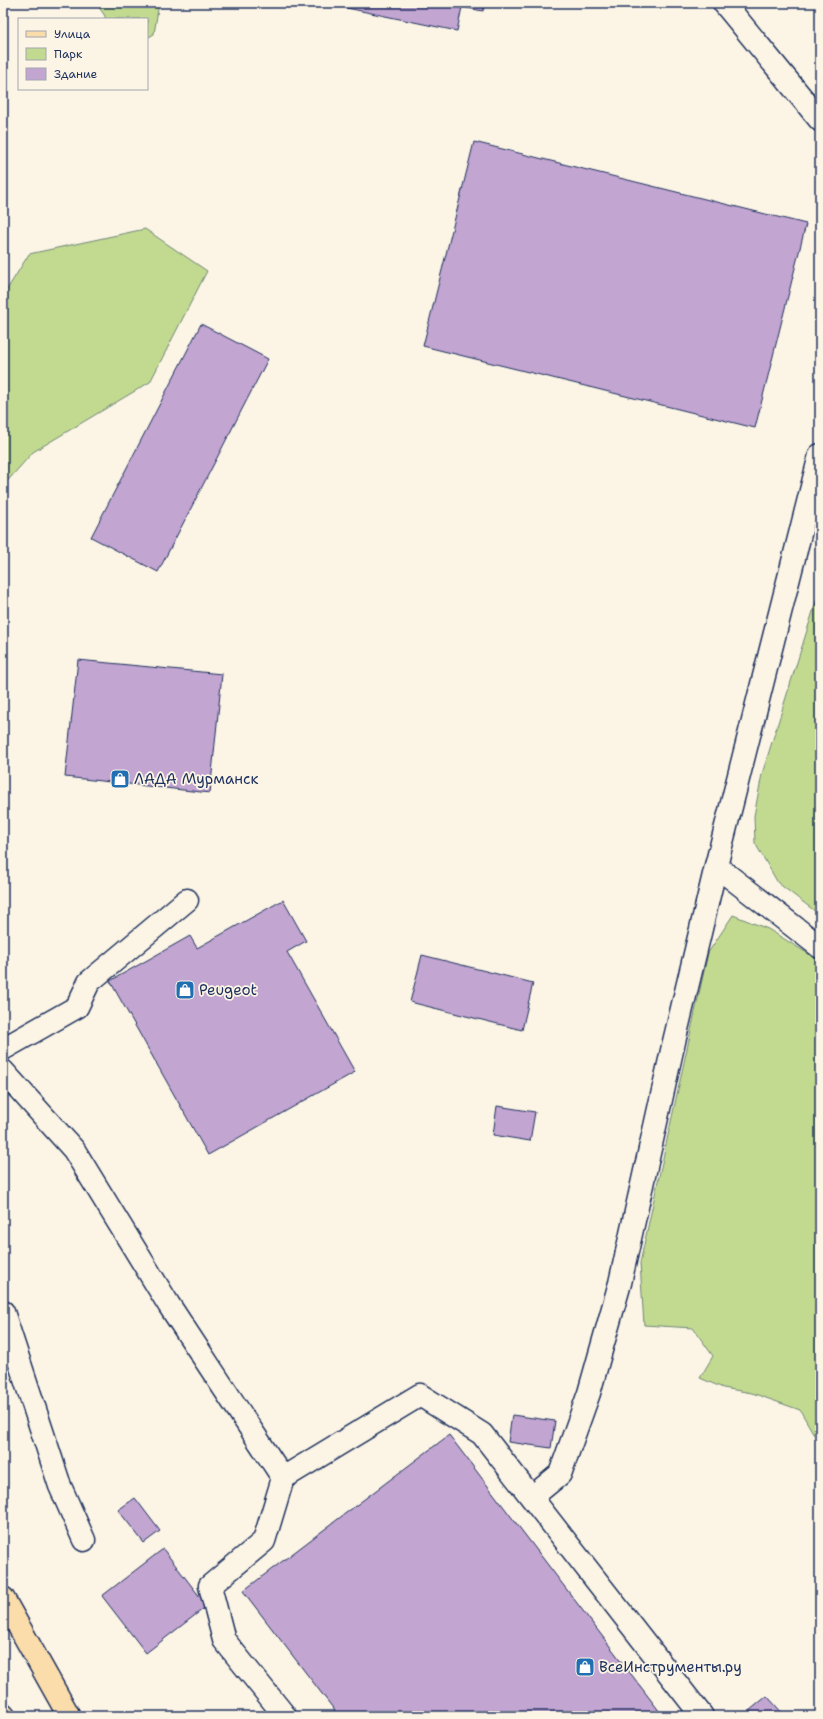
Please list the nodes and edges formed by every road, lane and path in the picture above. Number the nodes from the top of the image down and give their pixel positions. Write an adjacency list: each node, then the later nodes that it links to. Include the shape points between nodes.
1 (724, 3): 2 (street)
2 (820, 120)
3 (820, 455): 4 (street)
4 (716, 866): 6 (street); 11 (street, via 620,1283 590,1393 560,1474)
5 (187, 900): 7 (street, via 89,982 76,1007)
6 (820, 947)
7 (3, 1049)
8 (3, 1071): 10 (street, via 74,1150 169,1305)
9 (3, 1312): 12 (street, via 60,1486)
10 (283, 1478): 11 (street, via 420,1395 482,1434); 15 (street, via 264,1540 210,1586 224,1640)
11 (532, 1497): 16 (street)
12 (84, 1540)
13 (3, 1598): 14 (main road)
14 (69, 1716)
15 (285, 1716)
16 (702, 1716)

